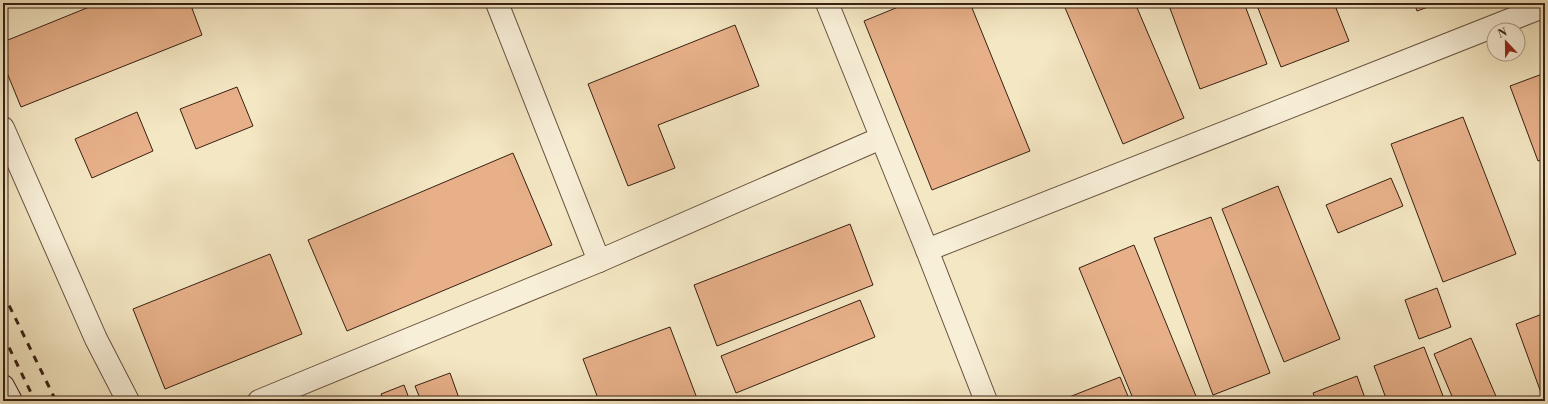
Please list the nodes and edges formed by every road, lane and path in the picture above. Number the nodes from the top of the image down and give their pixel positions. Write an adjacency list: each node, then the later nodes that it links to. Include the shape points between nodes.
1 (497, 3): 7 (street)
2 (827, 3): 5 (street)
3 (1545, 6): 6 (street)
4 (3, 128): 10 (street, via 96,339)
5 (881, 138): 6 (street); 7 (street)
6 (927, 250): 12 (street)
7 (599, 261): 11 (street)
8 (3, 386): 9 (street)
9 (11, 401)
10 (128, 401)
11 (259, 401)
12 (986, 401)

